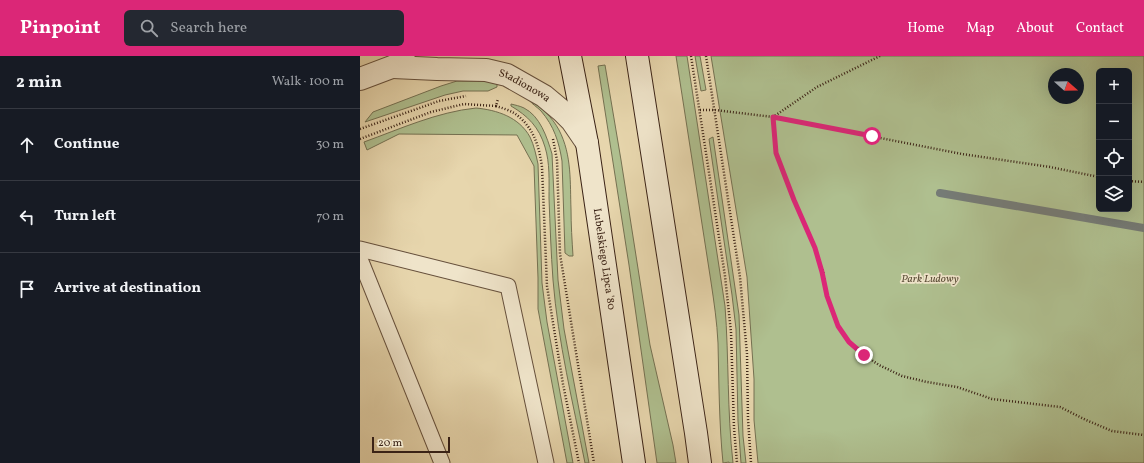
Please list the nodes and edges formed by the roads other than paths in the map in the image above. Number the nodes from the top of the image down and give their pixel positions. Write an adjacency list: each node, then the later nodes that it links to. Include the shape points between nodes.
1 (421, 56): 4 (main road, Stadionowa)
2 (570, 56): 6 (main road, Lubelskiego Lipca '80)
3 (637, 56): 12 (main road)
4 (393, 67): 5 (main road, Stadionowa); 6 (main road, Stadionowa, via 486,70 506,75 544,96 572,121)
5 (360, 78)
6 (587, 144): 11 (main road, Lubelskiego Lipca '80)
7 (360, 249): 10 (lane, via 508,286)
8 (360, 259): 9 (lane)
9 (442, 463)
10 (546, 463)
11 (634, 463)
12 (700, 463)

